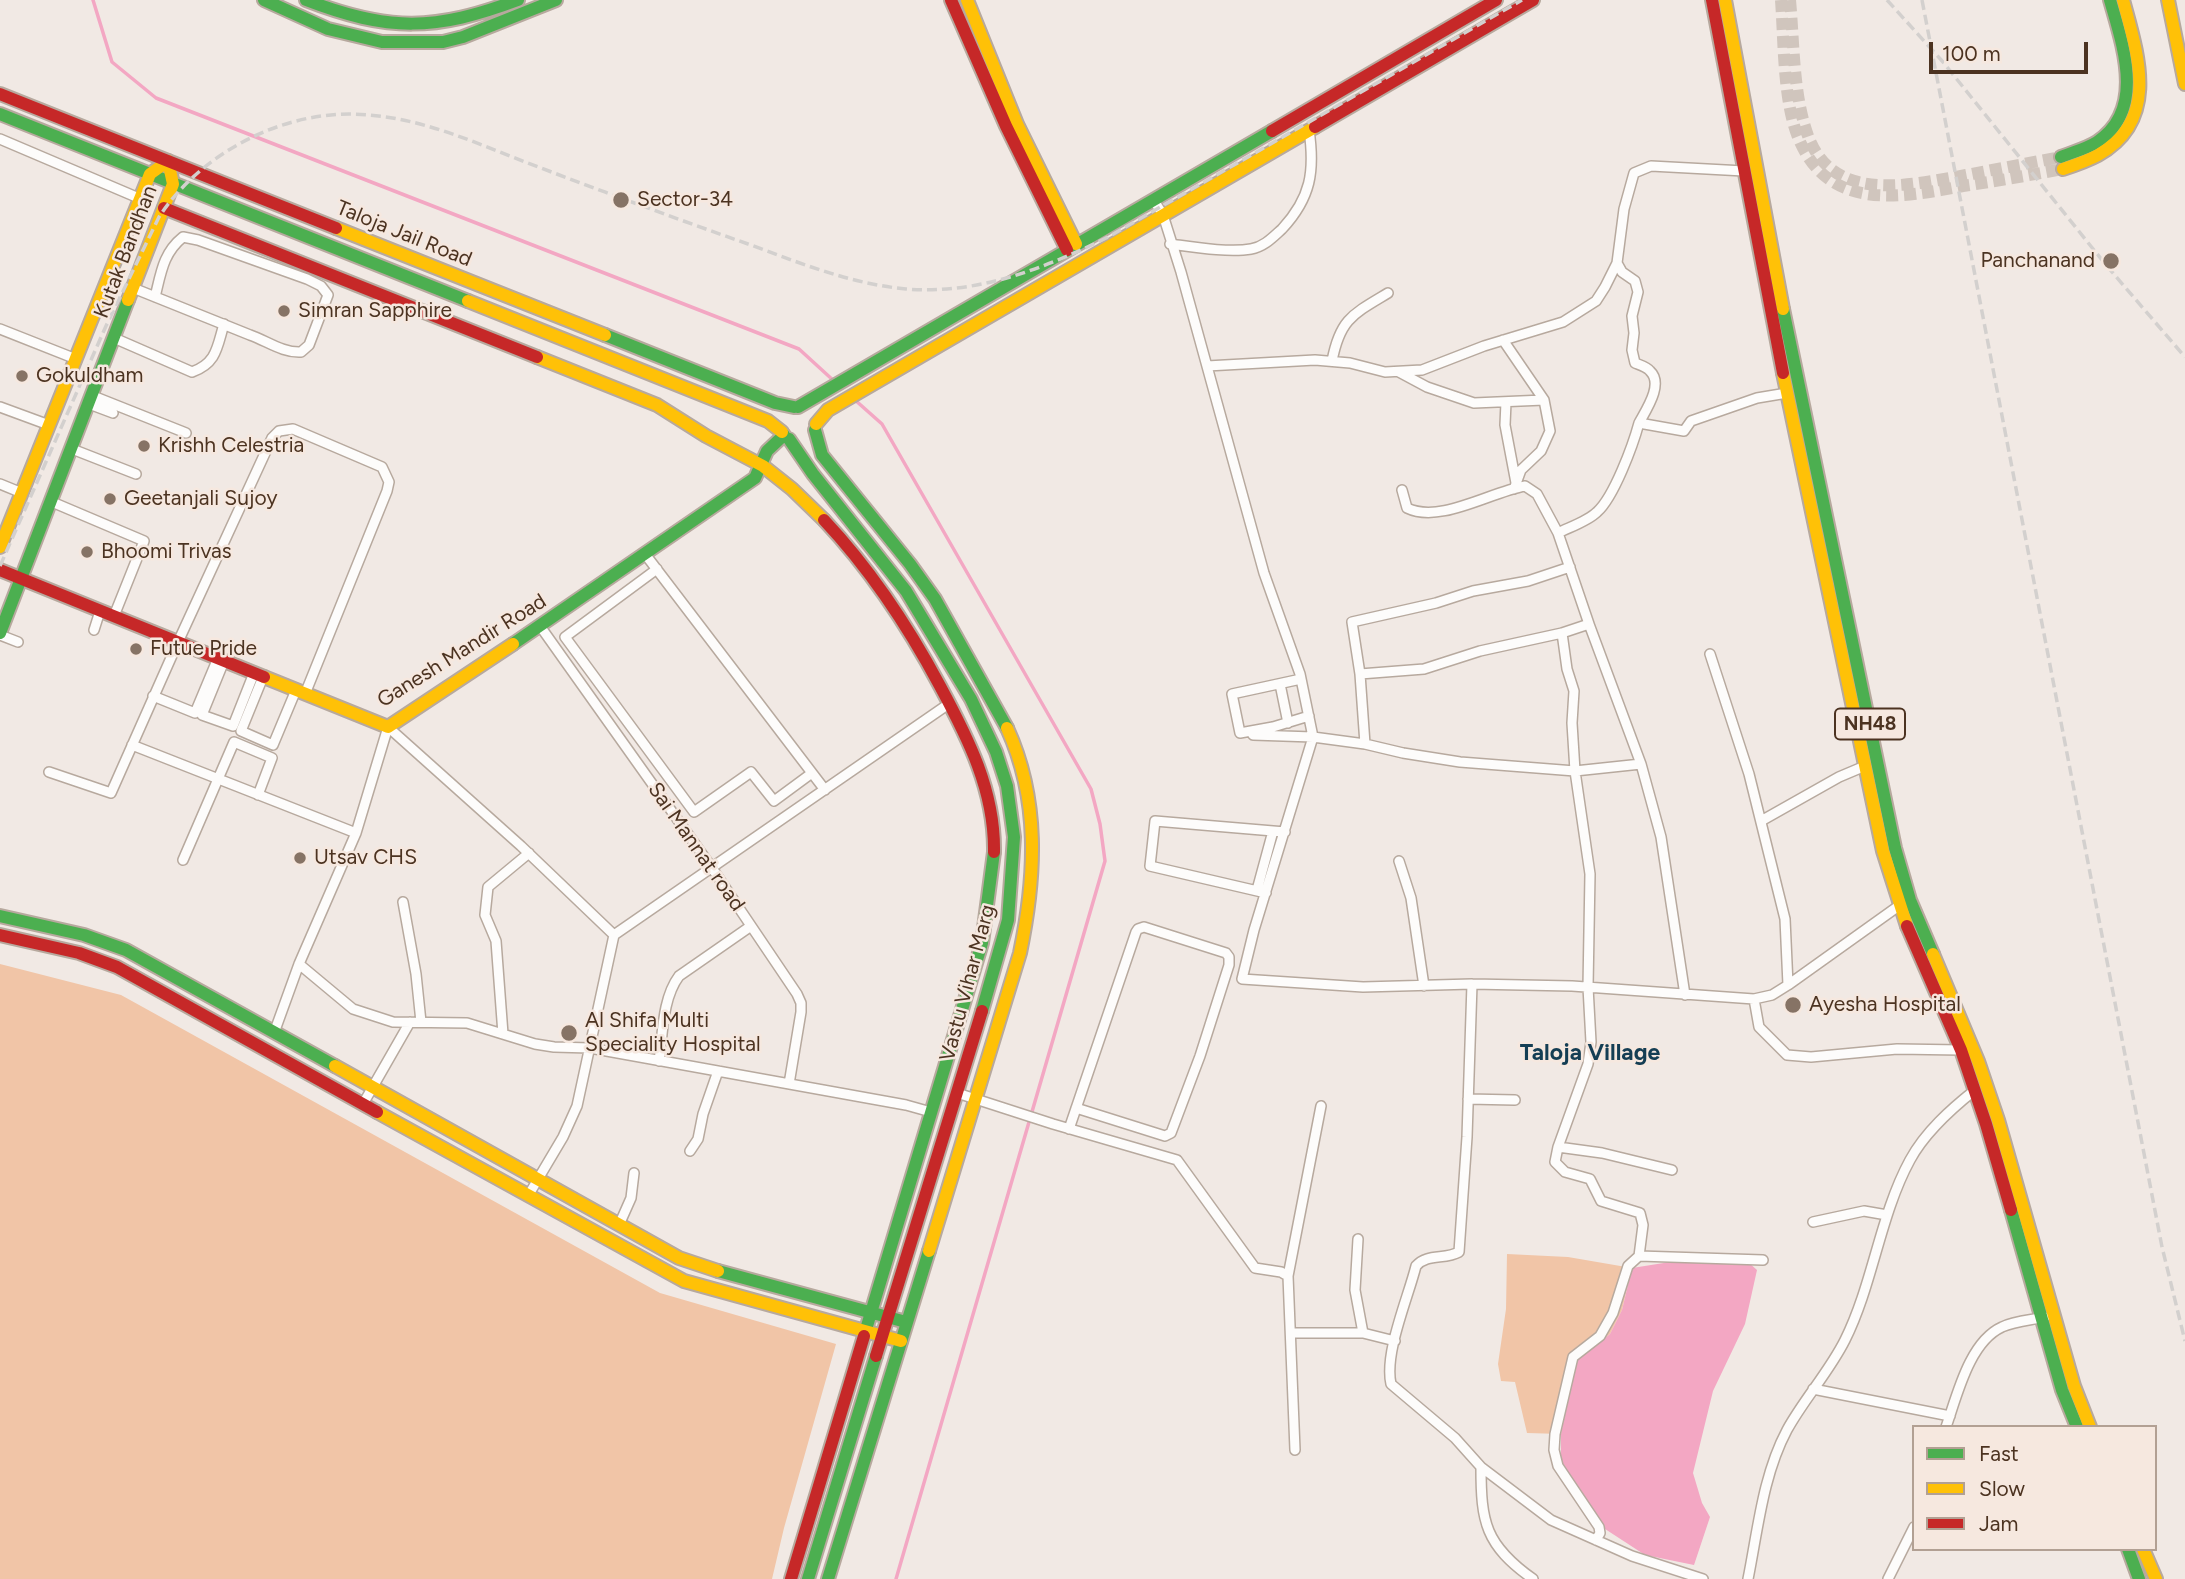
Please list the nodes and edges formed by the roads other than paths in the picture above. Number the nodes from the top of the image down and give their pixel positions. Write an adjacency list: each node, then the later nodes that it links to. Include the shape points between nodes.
1 (264, 0): 4 (main road, via 328,29 382,42 443,42)
2 (306, 0): 3 (main road, via 387,26 438,25 483,15)
3 (518, 0)
4 (556, 0)
5 (951, 0): 28 (main road, via 1006,127)
6 (967, 0): 28 (main road)
7 (1496, 0): 24 (main road)
8 (1533, 0): 17 (main road)
9 (1712, 0): 20 (main road, NH48)
10 (1725, 0): 111 (main road, NH48)
11 (2110, 0): 12 (main road, via 2129,83 2126,104 2115,126 2062,163 2101,154 2124,135 2139,108 2142,82)
12 (2123, 0)
13 (2168, 0): 14 (main road)
14 (2185, 84)
15 (0, 94): 19 (main road, Taloja Jail Road)
16 (0, 114): 21 (main road, Taloja Jail Road)
17 (1309, 130): 26 (main road); 27 (street, via 1313,159 1306,195 1296,214 1270,241 1251,249)
18 (0, 139): 23 (street)
19 (168, 161): 21 (main road, Kutak Bandhan); 22 (main road, Kutak Bandhan); 46 (main road, Taloja Jail Road, via 775,403)
20 (1744, 171): 29 (street, via 1651,166 1634,173); 41 (main road, NH48)
21 (150, 174): 22 (main road, Taloja Jail Road); 23 (main road, Kutak Bandhan)
22 (173, 184): 25 (main road, Kutak Bandhan); 52 (main road, Taloja Jail Road, via 768,421)
23 (141, 199): 37 (main road, Kutak Bandhan)
24 (1153, 199): 26 (street); 28 (main road)
25 (164, 208): 30 (main road, Kutak Bandhan); 54 (main road, via 657,405)
26 (1163, 215): 27 (street); 50 (main road, via 828,410)
27 (1170, 244): 39 (street)
28 (1072, 247): 46 (main road)
29 (1617, 263): 36 (street, via 1596,301 1563,322); 48 (street, via 1635,281 1638,292 1632,316 1635,363 1655,378 1653,397)
30 (133, 288): 32 (street); 35 (main road, Kutak Bandhan)
31 (1388, 293): 38 (street, via 1352,315 1337,337)
32 (155, 297): 33 (street); 33 (street, via 163,261 183,237 307,279 328,295 309,345 301,352 289,353)
33 (224, 324): 35 (street, via 214,358 192,372)
34 (0, 329): 37 (street)
35 (114, 338): 42 (main road, Kutak Bandhan)
36 (1503, 340): 40 (street, via 1422,370); 43 (street)
37 (76, 359): 49 (main road, Kutak Bandhan)
38 (1332, 361): 39 (street); 40 (street)
39 (1207, 366): 81 (street, via 1264,573)
40 (1398, 371): 44 (street, via 1474,403)
41 (1787, 393): 48 (street, via 1757,398 1691,421 1684,431); 94 (main road, NH48)
42 (91, 400): 47 (street); 51 (street); 53 (main road, Kutak Bandhan)
43 (1544, 400): 44 (street); 57 (street, via 1550,431 1541,451 1521,470)
44 (1506, 402): 57 (street)
45 (0, 407): 49 (street)
46 (796, 407): 50 (main road, via 810,411); 52 (main road, via 783,415)
47 (113, 413)
48 (1639, 423): 61 (street, via 1628,457 1597,513)
49 (49, 425): 59 (main road, Kutak Bandhan)
50 (816, 427): 52 (main road, via 803,442); 137 (main road, via 818,447 828,462 938,605 1008,730 1026,782 1033,837 1027,923)
51 (186, 433)
52 (785, 435): 54 (main road, Ganesh Mandir Road, via 772,444); 136 (main road, Vastu Vihar Marg, via 917,607 971,699 1007,786 1014,837 1008,920)
53 (72, 450): 55 (street); 60 (main road, Kutak Bandhan)
54 (761, 465): 63 (main road, Ganesh Mandir Road, via 755,478); 85 (main road, via 816,509 851,548 920,647)
55 (136, 474)
56 (0, 485): 59 (street)
57 (1515, 486): 58 (street, via 1449,509 1418,514 1407,508); 61 (street, via 1531,488)
58 (1402, 490)
59 (22, 493): 62 (main road, Kutak Bandhan)
60 (52, 502): 67 (main road, Kutak Bandhan); 69 (street, via 144,541)
61 (1558, 533): 64 (street)
62 (0, 547)
63 (645, 554): 65 (street); 71 (main road, Ganesh Mandir Road)
64 (1570, 567): 70 (street); 79 (street, via 1528,581 1355,620)
65 (657, 569): 97 (street); 97 (street, via 565,637 694,813 751,772 774,801)
66 (0, 570): 67 (main road, Ganesh Mandir Road)
67 (22, 579): 68 (main road, Ganesh Mandir Road); 74 (main road, Kutak Bandhan)
68 (100, 611): 69 (main road, Ganesh Mandir Road); 72 (street)
69 (114, 616): 76 (main road, Ganesh Mandir Road)
70 (1589, 624): 73 (street); 93 (street)
71 (540, 626): 88 (main road, Ganesh Mandir Road); 108 (street, Sai Mannat road)
72 (94, 629)
73 (1562, 633): 79 (street, via 1424,669); 95 (street, via 1574,691)
74 (0, 634): 75 (street)
75 (18, 642)
76 (177, 642): 78 (main road, Ganesh Mandir Road); 83 (street, via 272,438 279,431 299,431 382,467 389,481); 84 (street)
77 (1710, 654): 101 (street)
78 (221, 660): 80 (main road, Ganesh Mandir Road); 80 (street, via 202,715 233,726); 84 (street, via 195,713)
79 (1360, 674): 91 (street)
80 (259, 675): 83 (main road, Ganesh Mandir Road); 83 (street, via 241,731 273,745)
81 (1301, 679): 82 (street); 86 (street)
82 (1280, 684): 87 (street); 87 (street, via 1232,694 1240,733)
83 (300, 692): 88 (main road, Ganesh Mandir Road)
84 (153, 696): 92 (street)
85 (950, 703): 99 (street); 143 (main road, via 982,774 994,856 982,943)
86 (1309, 716): 87 (street); 90 (street)
87 (1288, 723)
88 (388, 727): 104 (street); 105 (street)
89 (1253, 735): 90 (street)
90 (1313, 737): 91 (street); 103 (street)
91 (1365, 744): 95 (street, via 1460,762)
92 (132, 746): 96 (street, via 111,793); 98 (street)
93 (1641, 764): 95 (street); 122 (street, via 1661,837)
94 (1865, 766): 101 (street); 111 (main road, NH48, via 1883,852)
95 (1575, 771): 120 (street, via 1590,874)
96 (49, 772)
97 (812, 773): 99 (street)
98 (218, 779): 100 (street); 100 (street, via 234,742 272,758); 106 (street)
99 (825, 790): 108 (street)
100 (258, 794): 104 (street)
101 (1761, 821): 118 (street, via 1785,919)
102 (1273, 831): 103 (street); 109 (street); 109 (street, via 1155,821 1150,866)
103 (1285, 832): 109 (street)
104 (356, 833): 116 (street)
105 (529, 853): 115 (street); 128 (street, via 488,887 485,915 496,941)
106 (183, 860)
107 (1399, 861): 119 (street, via 1411,898)
108 (712, 868): 113 (street, Sai Mannat road); 115 (street)
109 (1261, 891): 119 (street, via 1242,979)
110 (403, 902): 126 (street)
111 (1904, 903): 118 (street); 130 (main road, NH48, via 1916,951); 134 (main road, NH48)
112 (0, 916): 121 (main road, via 109,943)
113 (751, 926): 131 (street, via 674,982); 133 (street, Sai Mannat road, via 801,1003)
114 (0, 935): 124 (main road, via 102,961)
115 (614, 935): 129 (street)
116 (299, 964): 125 (street, via 353,1009 393,1022); 127 (street)
117 (1472, 984): 119 (street); 120 (street); 138 (street)
118 (1788, 985): 123 (street)
119 (1424, 986)
120 (1588, 987): 122 (street); 146 (street, via 1588,1064)
121 (204, 993): 124 (main road); 127 (main road)
122 (1685, 995): 123 (street)
123 (1754, 999): 130 (street, via 1759,1027 1787,1055)
124 (195, 1010): 140 (main road)
125 (410, 1022): 126 (street); 135 (street)
126 (421, 1022): 128 (street, via 467,1023)
127 (274, 1033): 135 (main road)
128 (503, 1034): 129 (street, via 554,1047)
129 (590, 1048): 131 (street); 151 (street, via 571,1122)
130 (1961, 1050): 134 (main road, NH48)
131 (659, 1061): 132 (street)
132 (718, 1071): 133 (street); 147 (street, via 698,1139)
133 (789, 1084): 143 (street)
134 (1980, 1086): 153 (street, via 1925,1137 1910,1159); 161 (main road, NH48)
135 (373, 1088): 140 (street); 145 (main road)
136 (957, 1093): 137 (street); 162 (main road, Vastu Vihar Marg)
137 (976, 1099): 144 (street); 163 (main road)
138 (1468, 1099): 139 (street); 169 (street, via 1459,1252 1422,1259 1416,1265)
139 (1515, 1100)
140 (363, 1104): 148 (main road)
141 (1321, 1105): 159 (street)
142 (1076, 1108): 142 (street, via 1138,929 1144,927 1226,953 1229,965 1171,1133 1166,1136); 144 (street)
143 (931, 1112): 160 (main road)
144 (1069, 1129): 159 (street, via 1177,1160 1255,1268)
145 (478, 1147): 148 (main road); 151 (main road)
146 (1558, 1147): 149 (street); 157 (street, via 1555,1163 1565,1172 1590,1179 1601,1201 1640,1213)
147 (690, 1151)
148 (467, 1162): 152 (main road)
149 (1672, 1170)
150 (634, 1173): 155 (street, via 631,1198)
151 (538, 1181): 152 (street); 155 (main road)
152 (528, 1196): 164 (main road, via 684,1281)
153 (1886, 1215): 154 (street, via 1864,1211); 170 (street, via 1845,1340)
154 (1813, 1222)
155 (619, 1225): 160 (main road, via 702,1267)
156 (1358, 1239): 166 (street, via 1355,1290)
157 (1639, 1256): 158 (street); 178 (street, via 1628,1266 1600,1336 1573,1357 1555,1434 1558,1466 1599,1527)
158 (1763, 1260)
159 (1288, 1276): 165 (street)
160 (871, 1313): 162 (main road); 164 (main road)
161 (2047, 1316): 171 (street, via 2001,1327 1984,1341 1969,1363); 173 (main road, NH48, via 2062,1390); 174 (main road, NH48)
162 (888, 1317): 163 (main road); 167 (main road, Vastu Vihar Marg)
163 (906, 1322): 168 (main road)
164 (865, 1331): 167 (main road); 181 (main road)
165 (1291, 1332): 166 (street); 175 (street)
166 (1363, 1334): 169 (street)
167 (883, 1336): 168 (main road); 182 (main road, Vastu Vihar Marg)
168 (901, 1341): 183 (main road)
169 (1395, 1341): 176 (street, via 1388,1372 1391,1384 1455,1438)
170 (1813, 1389): 171 (street); 186 (street, via 1786,1432 1764,1492)
171 (1950, 1416): 172 (street)
172 (1948, 1425)
173 (2076, 1425)
174 (2089, 1425)
175 (1295, 1450)
176 (1481, 1467): 178 (street, via 1551,1520); 184 (street, via 1481,1507 1487,1528 1504,1557)
177 (1912, 1531): 187 (street)
178 (1596, 1540): 185 (street)
179 (2128, 1551): 188 (main road)
180 (2144, 1551): 189 (main road)
181 (791, 1579)
182 (808, 1579)
183 (828, 1579)
184 (1533, 1579)
185 (1703, 1579)
186 (1748, 1579)
187 (1888, 1579)
188 (2139, 1579)
189 (2156, 1579)

